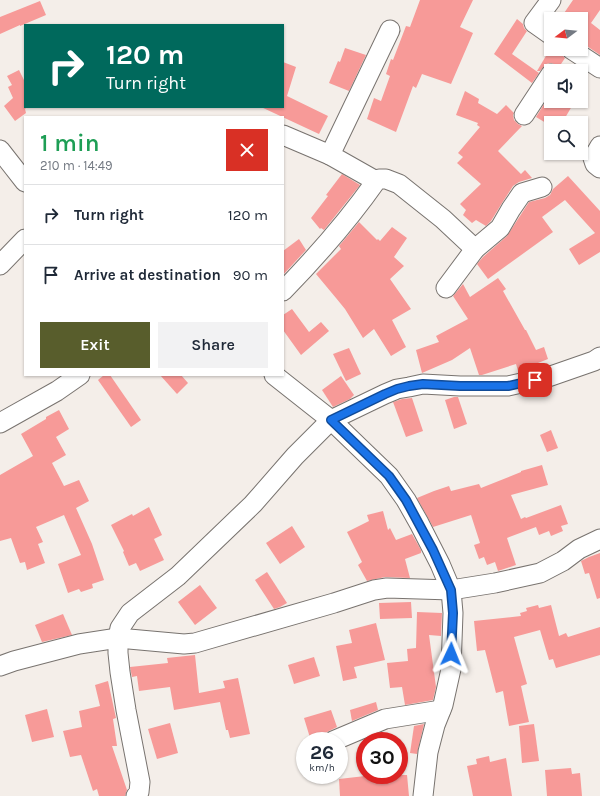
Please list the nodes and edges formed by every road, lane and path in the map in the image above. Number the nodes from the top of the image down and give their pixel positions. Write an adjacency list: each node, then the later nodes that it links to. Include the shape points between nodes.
1 (550, 0): 3 (street, via 534,23)
2 (390, 30): 11 (street)
3 (544, 30)
4 (582, 56): 5 (street)
5 (600, 68)
6 (544, 85): 7 (street)
7 (524, 115)
8 (284, 135): 11 (street)
9 (600, 146): 12 (street, via 593,158)
10 (0, 150): 14 (street)
11 (330, 155): 13 (street)
12 (600, 168)
13 (376, 180): 17 (street, via 386,179 399,184); 20 (street, via 334,236)
14 (24, 181)
15 (542, 187): 17 (street, via 522,193 500,228)
16 (24, 240): 18 (street)
17 (475, 249): 19 (street)
18 (0, 265)
19 (446, 288)
20 (284, 290)
21 (600, 357): 24 (street, via 548,377 508,386 409,386 385,394)
22 (79, 376): 25 (street, via 58,391)
23 (275, 376): 24 (street)
24 (331, 420): 27 (street, via 389,476 406,500); 28 (street, via 253,504 178,576 130,613 120,628)
25 (0, 423)
26 (600, 540): 27 (street, via 579,549 540,573)
27 (451, 590): 28 (street, via 374,590 195,643); 30 (street, via 451,668)
28 (118, 638): 29 (street, via 79,644); 32 (street, via 120,672 140,782)
29 (0, 666)
30 (441, 710): 31 (street, via 384,719); 33 (street, via 428,752)
31 (348, 735)
32 (136, 796)
33 (423, 796)

